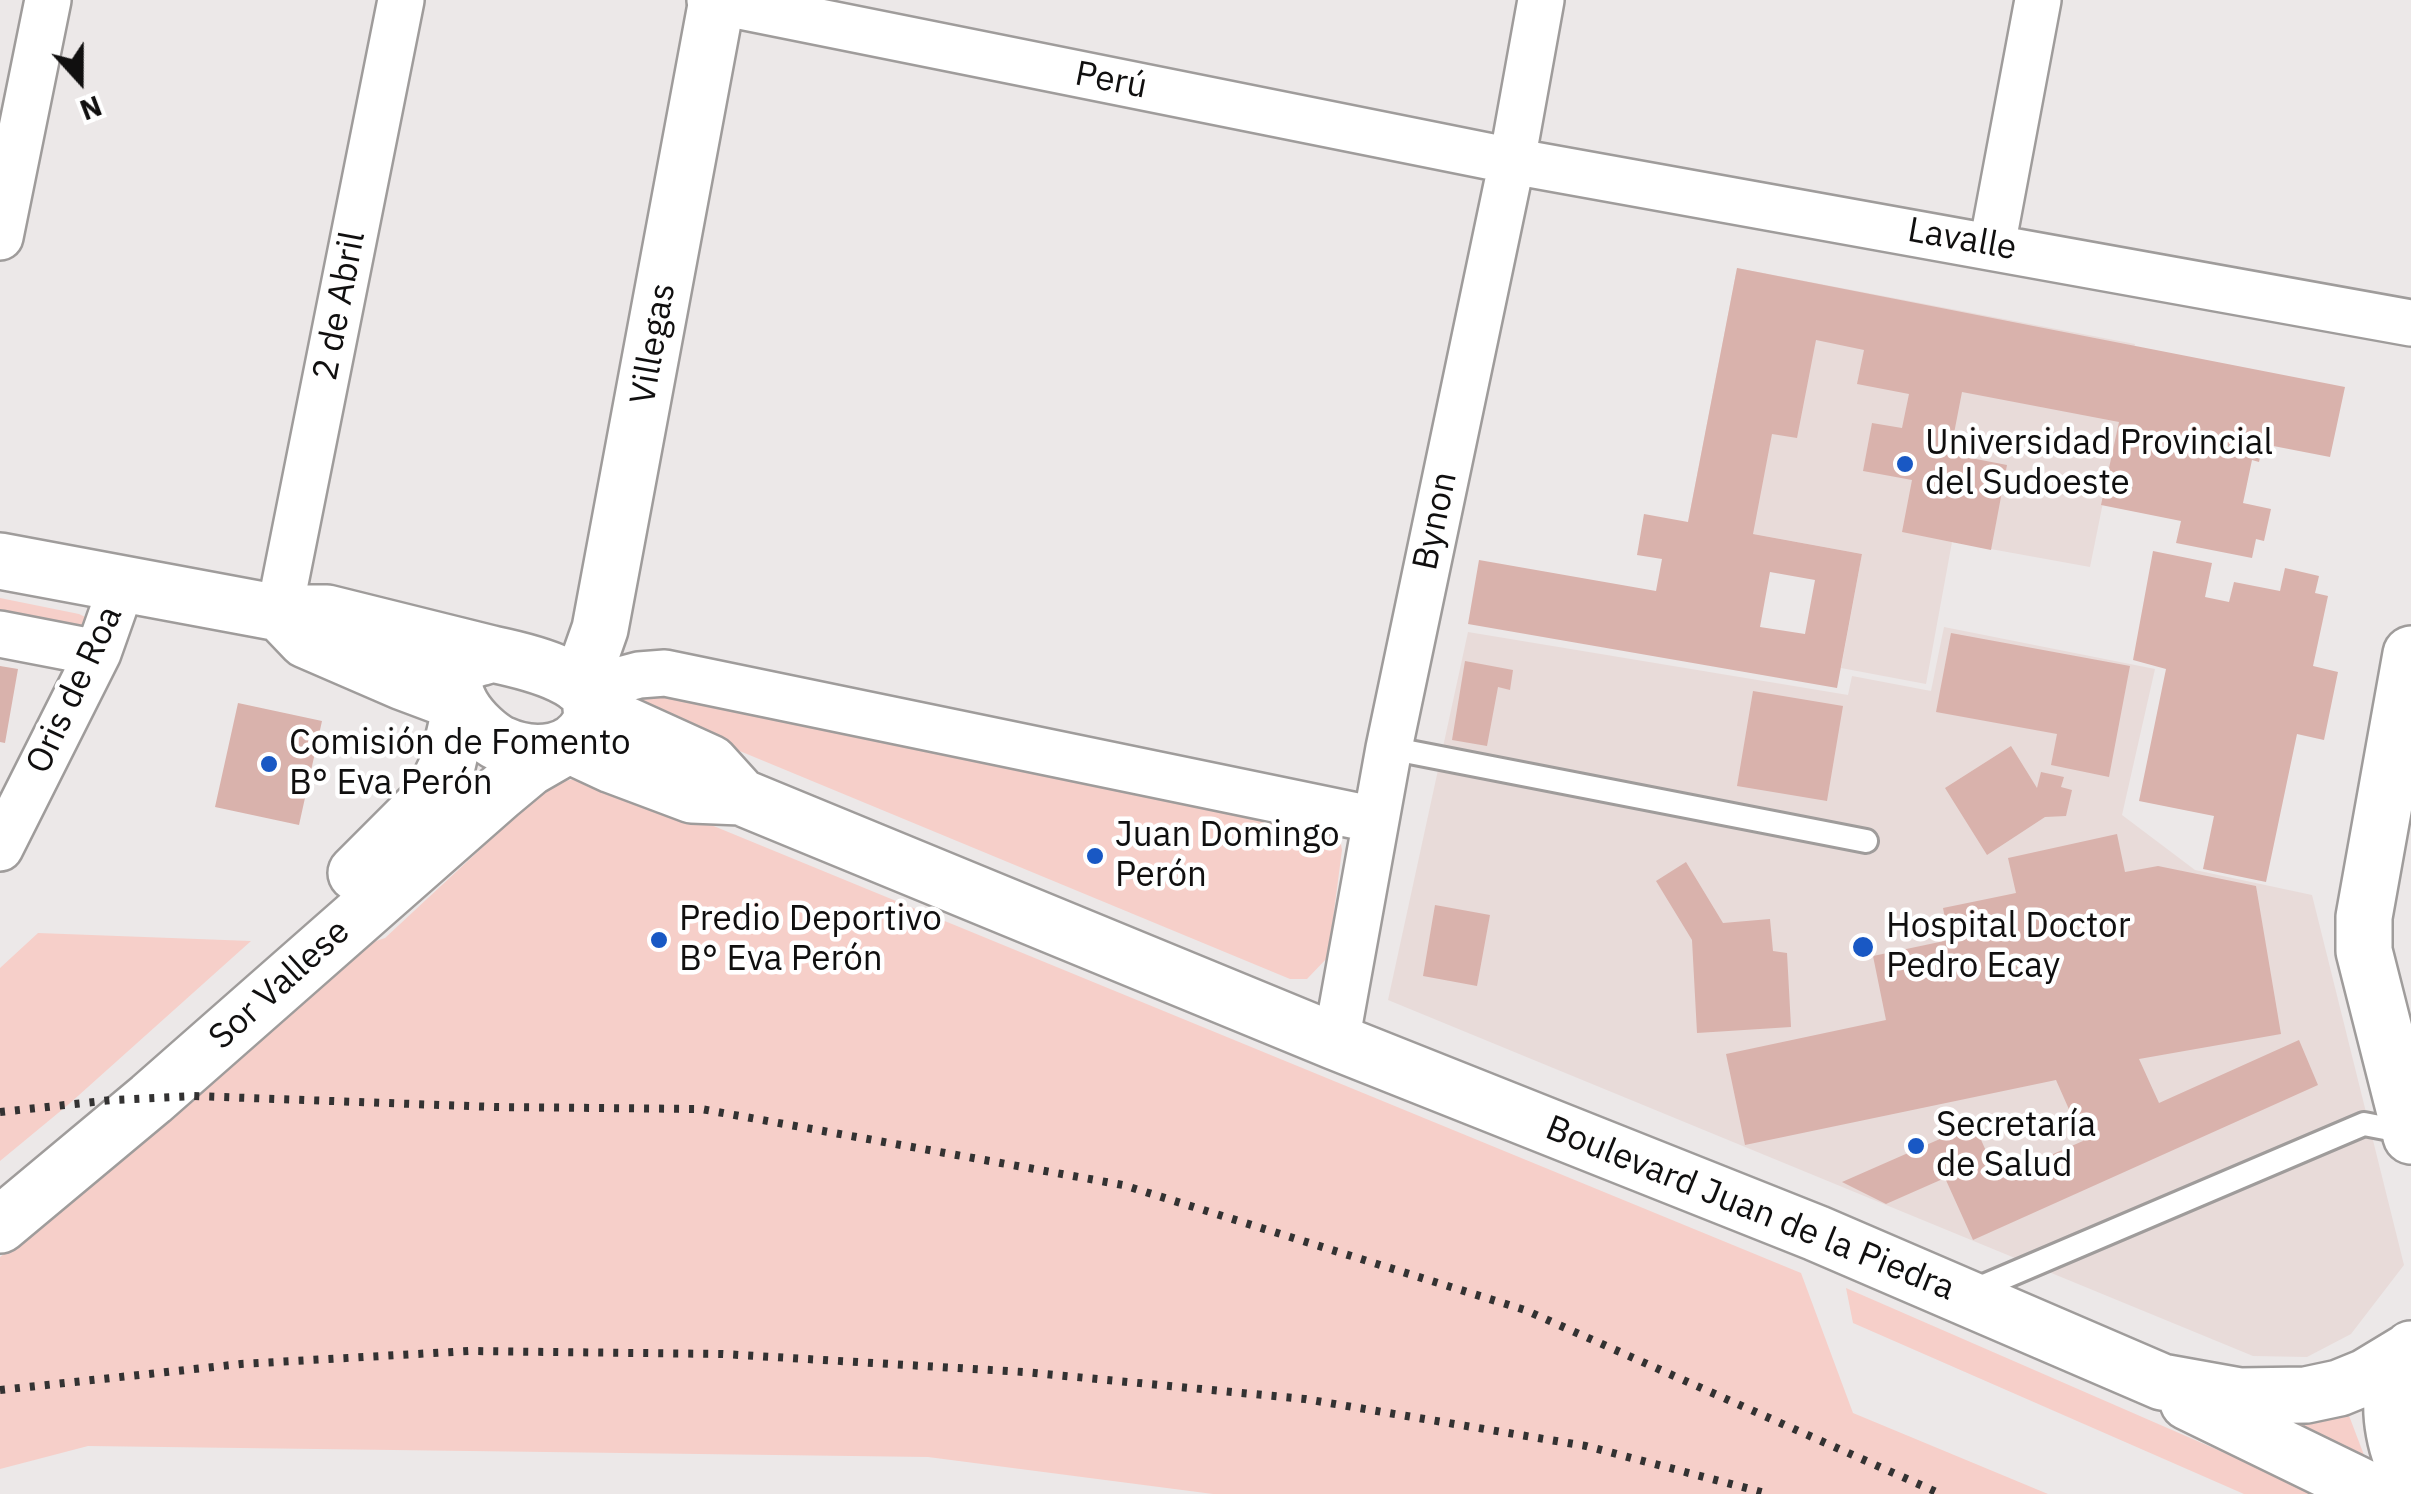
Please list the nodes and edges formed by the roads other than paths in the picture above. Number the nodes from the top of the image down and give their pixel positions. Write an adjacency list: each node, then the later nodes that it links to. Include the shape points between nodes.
1 (48, 0): 7 (street)
2 (401, 0): 12 (street, 2 de Abril)
3 (714, 0): 6 (street, Perú); 18 (main road, Villegas, via 600,629)
4 (1540, 0): 6 (street, Bynon)
5 (2038, 0): 8 (street)
6 (1512, 161): 8 (street, Lavalle); 19 (street, Bynon)
7 (0, 236)
8 (1992, 246): 9 (street, Lavalle)
9 (2411, 323)
10 (0, 561): 11 (main road)
11 (122, 585): 12 (main road); 14 (street, Oris de Roa)
12 (279, 613): 15 (main road, via 326,613); 17 (main road, via 306,640)
13 (0, 634): 14 (street)
14 (98, 653): 22 (street, Oris de Roa)
15 (492, 654): 17 (main road, via 459,671); 18 (main road, via 561,674)
16 (2411, 654): 23 (main road, via 2364,917 2364,951)
17 (460, 705): 18 (main road, via 500,744 536,754); 26 (main road, Sor Vallese, via 447,766 432,797 112,1100)
18 (577, 716): 20 (street, via 639,675 666,673); 24 (main road, Boulevard Juan de la Piedra, via 710,763 741,797); 27 (main road, Sor Vallese, via 529,768)
19 (1388, 748): 20 (street, Bynon); 21 (lane)
20 (1376, 820): 24 (street, Bynon)
21 (1866, 841)
22 (0, 848)
23 (2393, 1006): 25 (main road)
24 (1336, 1042): 28 (main road, Boulevard Juan de la Piedra)
25 (2411, 1138): 28 (lane, via 2364,1124)
26 (0, 1194)
27 (0, 1224)
28 (1962, 1296): 30 (main road, Boulevard Juan de la Piedra)
29 (2410, 1350): 30 (main road, Boulevard Juan de la Piedra, via 2366,1377 2306,1395 2240,1396); 31 (main road, Boulevard Juan de la Piedra, via 2394,1386 2393,1420)
30 (2162, 1382): 32 (main road, Boulevard Juan de la Piedra, via 2192,1405)
31 (2411, 1474)
32 (2377, 1494)

